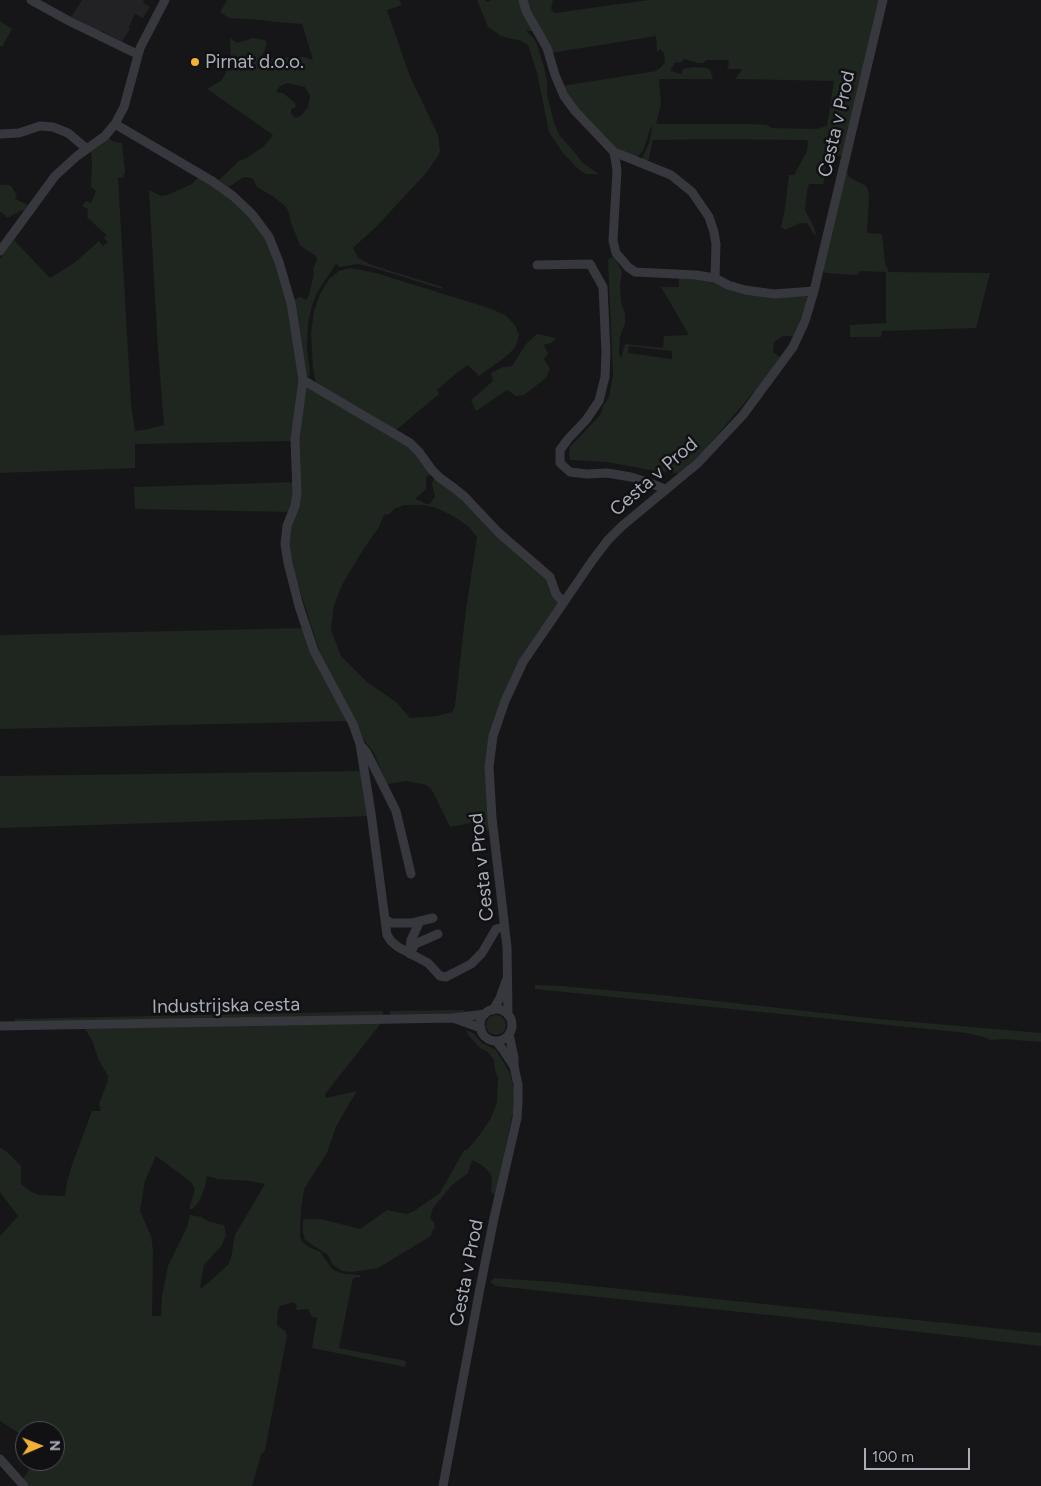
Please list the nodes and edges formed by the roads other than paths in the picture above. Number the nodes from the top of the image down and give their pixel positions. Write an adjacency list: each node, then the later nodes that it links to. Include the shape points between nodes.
1 (31, 0): 5 (street)
2 (165, 0): 5 (street)
3 (523, 0): 9 (street, via 547,48 564,96)
4 (884, 0): 13 (street, Cesta v Prod)
5 (137, 54): 6 (street, via 124,107)
6 (115, 124): 8 (street); 14 (street, via 212,181 233,196 258,222 269,237 291,303)
7 (0, 134): 8 (street, via 19,133 40,126 53,127 68,133)
8 (87, 149): 10 (street, via 55,176)
9 (614, 152): 12 (street, via 671,175 692,192 709,217 714,232); 12 (street, via 613,241 616,254 636,272)
10 (0, 252)
11 (537, 265): 15 (street, via 590,264 603,287 606,352 599,402 560,450 560,463 570,472 630,477)
12 (715, 278): 13 (street, via 745,290 774,294)
13 (814, 292): 15 (street, Cesta v Prod, via 793,347 743,415 698,463)
14 (303, 380): 16 (street, via 410,443 440,478 550,576 556,594); 17 (street, via 295,439 297,493 285,544 299,606 314,651 353,724)
15 (665, 489): 16 (street, Cesta v Prod, via 608,540)
16 (563, 602): 22 (street, Cesta v Prod, via 523,662 493,736 489,767)
17 (360, 744): 18 (street, via 396,811); 20 (street)
18 (411, 874)
19 (433, 918): 21 (street)
20 (385, 919): 21 (street, via 391,923); 24 (street, via 391,941)
21 (420, 921): 24 (street, via 411,940)
22 (504, 927): 24 (street, via 496,929 482,953 471,964 446,977); 25 (street, Cesta v Prod)
23 (438, 934): 24 (street, via 415,944)
24 (410, 954)
25 (506, 981): 26 (street, Cesta v Prod, via 500,998); 27 (street, Cesta v Prod)
26 (489, 1012): 27 (street); 28 (street, Industrijska cesta); 30 (street, via 481,1021)
27 (508, 1014): 31 (street, via 512,1026)
28 (453, 1018): 29 (street, Industrijska cesta); 30 (street, Industrijska cesta)
29 (0, 1026)
30 (481, 1028): 32 (street, via 488,1039)
31 (509, 1034): 32 (street); 33 (street, Cesta v Prod)
32 (496, 1041): 33 (street)
33 (514, 1066): 36 (street, Cesta v Prod, via 517,1118)
34 (0, 1459): 35 (street)
35 (24, 1486)
36 (443, 1486)

